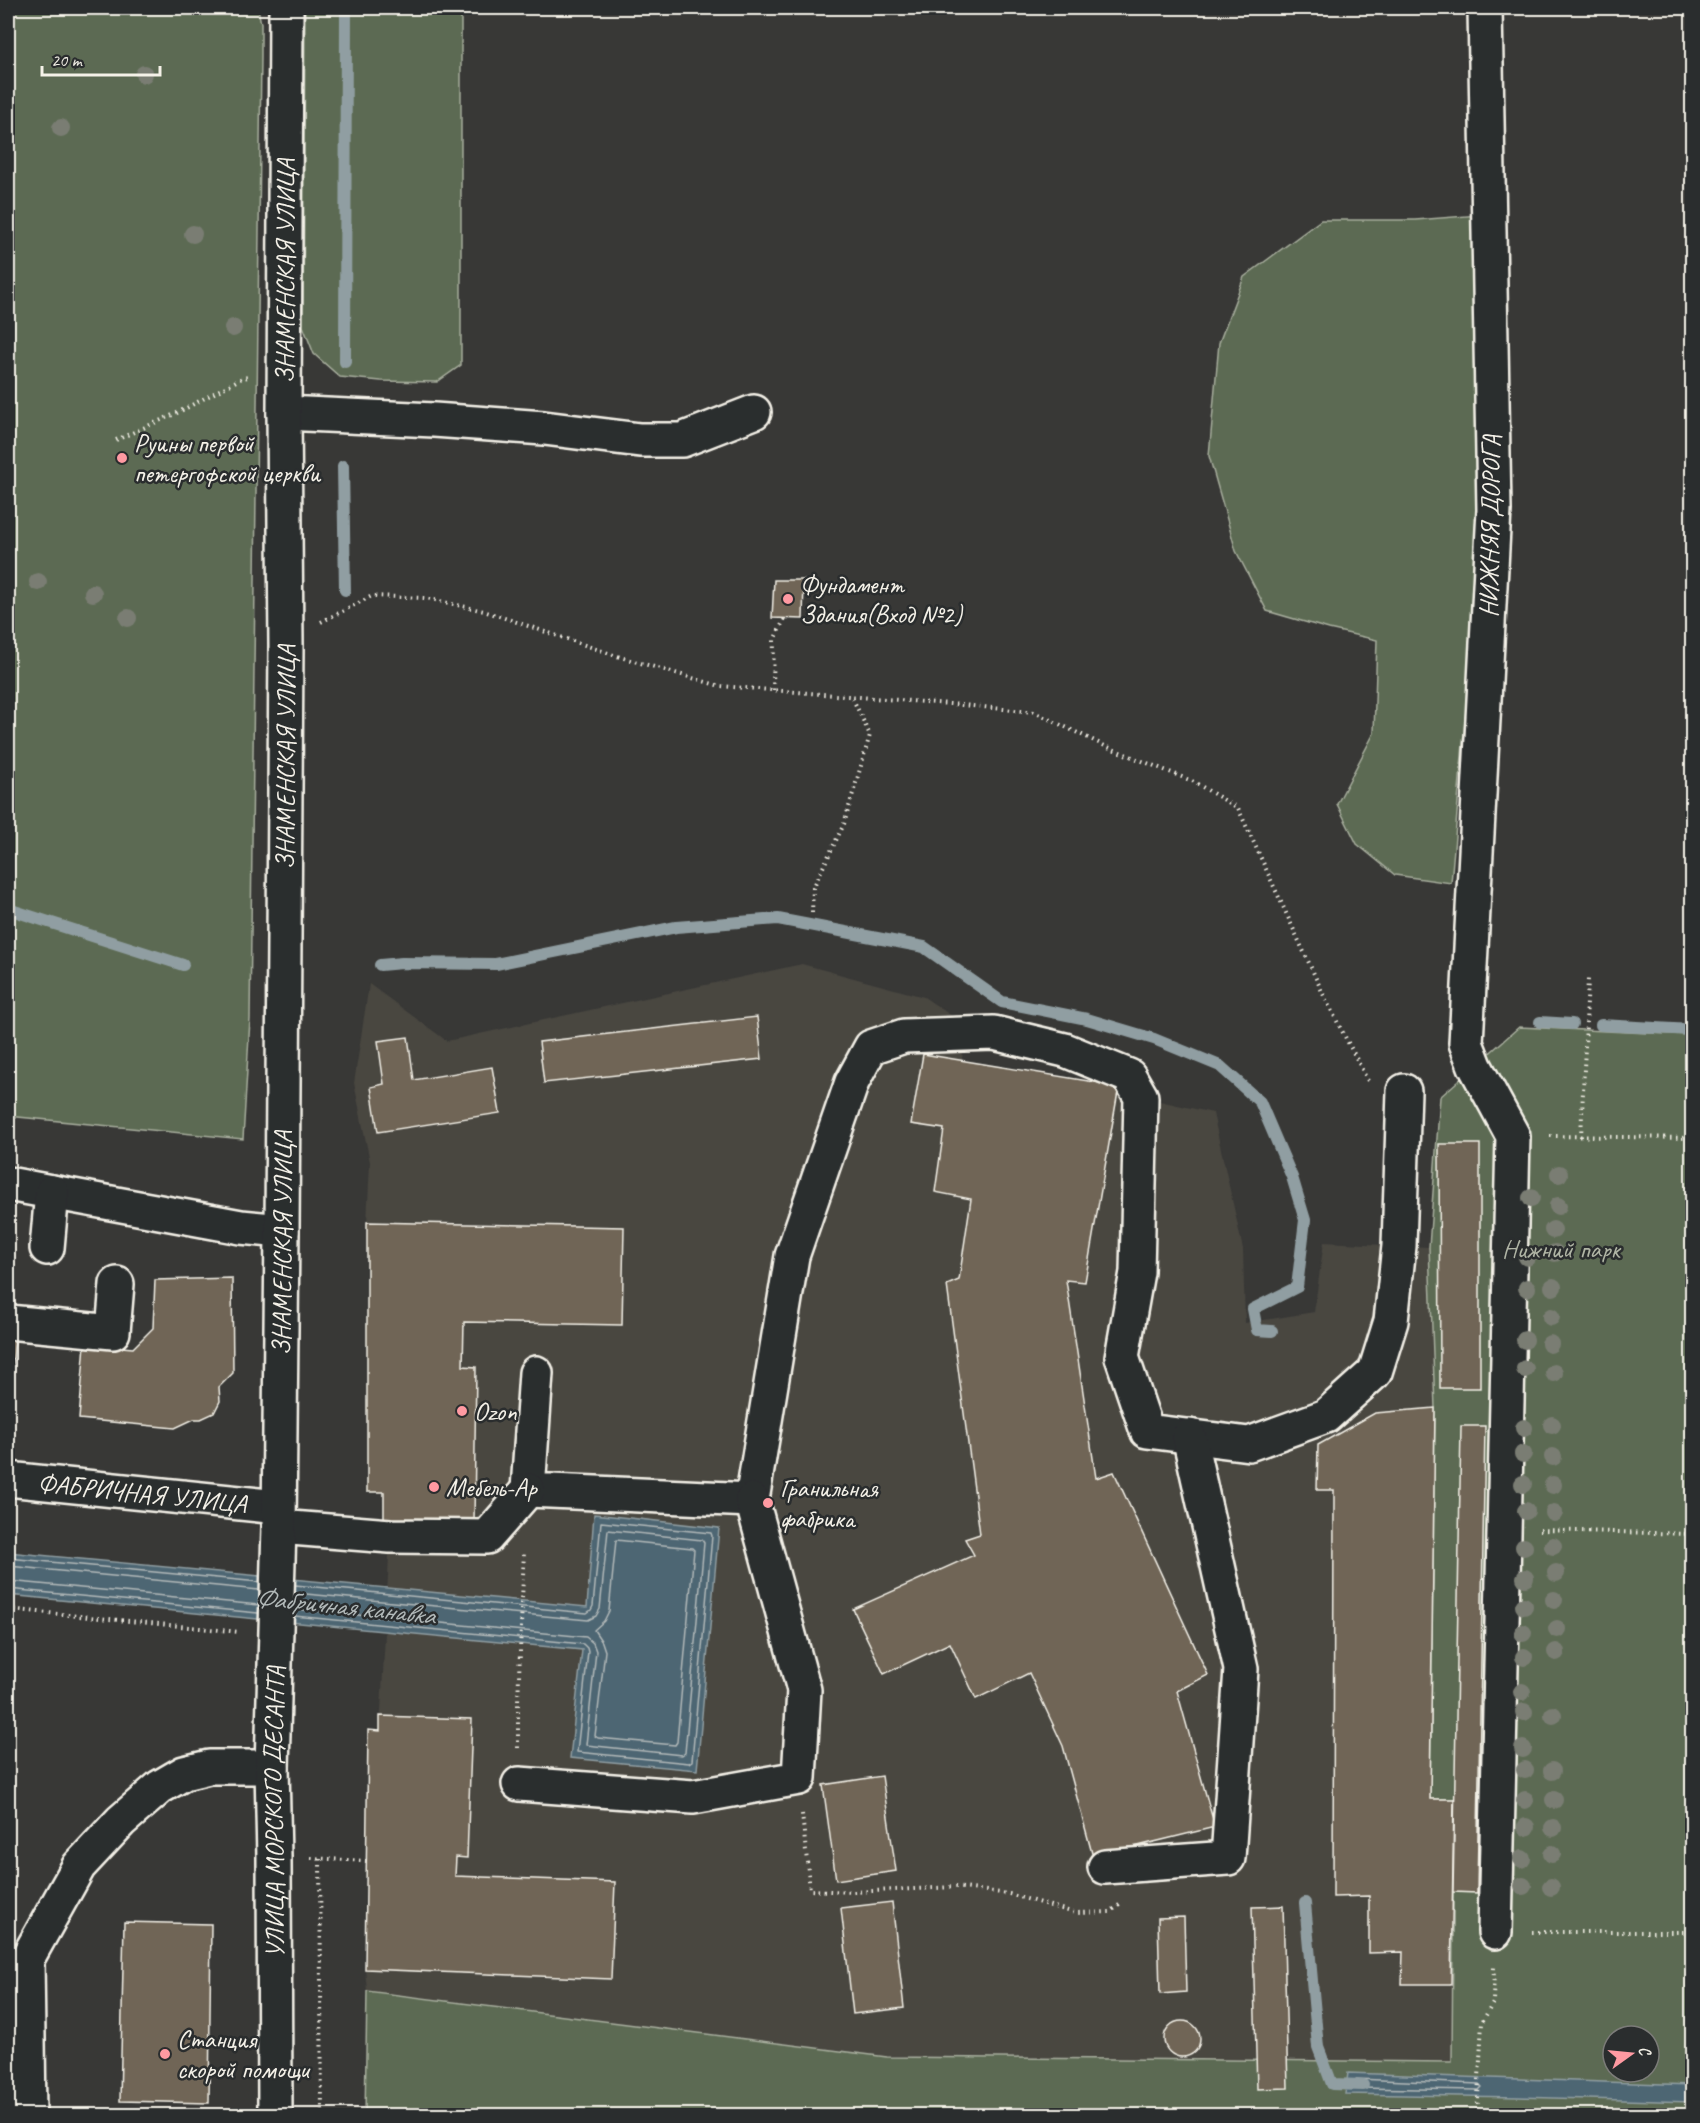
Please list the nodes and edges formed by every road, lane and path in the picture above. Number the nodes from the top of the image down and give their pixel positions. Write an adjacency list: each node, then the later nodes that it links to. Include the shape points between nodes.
1 (286, 8): 3 (street, ЗНАМЕНСКАЯ УЛИЦА)
2 (1485, 8): 14 (street, НИЖНЯЯ ДОРОГА, via 1494,510 1466,1043)
3 (284, 370): 5 (street, ЗНАМЕНСКАЯ УЛИЦА); 6 (path, via 242,378)
4 (754, 412): 5 (street, via 682,440 640,440 435,420)
5 (284, 413): 8 (street, ЗНАМЕНСКАЯ УЛИЦА)
6 (116, 440)
7 (785, 618): 9 (path, via 774,640)
8 (286, 645): 9 (path, via 372,596 426,598 484,611 720,686); 19 (street, ЗНАМЕНСКАЯ УЛИЦА)
9 (773, 690): 10 (path)
10 (852, 696): 11 (path, via 870,735 844,824 813,888); 13 (path, via 1034,712 1192,781 1238,808 1325,998 1369,1083 1386,1092)
11 (812, 913)
12 (1588, 979): 15 (path)
13 (1404, 1091): 24 (street, via 1399,1246 1391,1321 1375,1372 1326,1416 1249,1444)
14 (1513, 1136): 15 (path); 28 (street)
15 (1581, 1137): 16 (path)
16 (1692, 1138)
17 (8, 1184): 18 (street)
18 (52, 1192): 19 (street); 20 (street)
19 (282, 1231): 29 (street, ЗНАМЕНСКАЯ УЛИЦА)
20 (47, 1248)
21 (117, 1284): 22 (street, via 113,1332)
22 (8, 1322)
23 (536, 1373): 26 (street)
24 (1190, 1436): 27 (street, via 1147,1431 1122,1356 1137,1272 1142,1097 1129,1076 1065,1050 994,1033 904,1035 871,1047 852,1082 792,1256); 38 (street, via 1241,1669 1228,1858)
25 (8, 1479): 29 (street, ФАБРИЧНАЯ УЛИЦА)
26 (528, 1490): 27 (street); 29 (street, ФАБРИЧНАЯ УЛИЦА, via 487,1538)
27 (752, 1500): 35 (street, via 804,1690)
28 (1504, 1528): 30 (path); 40 (street)
29 (278, 1529): 33 (street, УЛИЦА МОРСКОГО ДЕСАНТА)
30 (1692, 1534)
31 (525, 1540): 36 (path, via 518,1702)
32 (8, 1608): 33 (path)
33 (274, 1635): 34 (street, УЛИЦА МОРСКОГО ДЕСАНТА)
34 (272, 1767): 42 (street, via 209,1767 184,1773 160,1787 79,1866); 44 (street, УЛИЦА МОРСКОГО ДЕСАНТА)
35 (799, 1778): 36 (street, via 693,1797); 39 (path, via 810,1890 956,1887 1009,1894 1075,1913 1110,1912)
36 (519, 1784)
37 (366, 1862): 45 (path, via 320,1858)
38 (1105, 1867)
39 (1125, 1902)
40 (1495, 1932): 41 (path); 46 (path, via 1492,2003 1482,2022)
41 (1692, 1932)
42 (17, 1959): 43 (street)
43 (29, 2115)
44 (275, 2115)
45 (322, 2115)
46 (1477, 2115)

